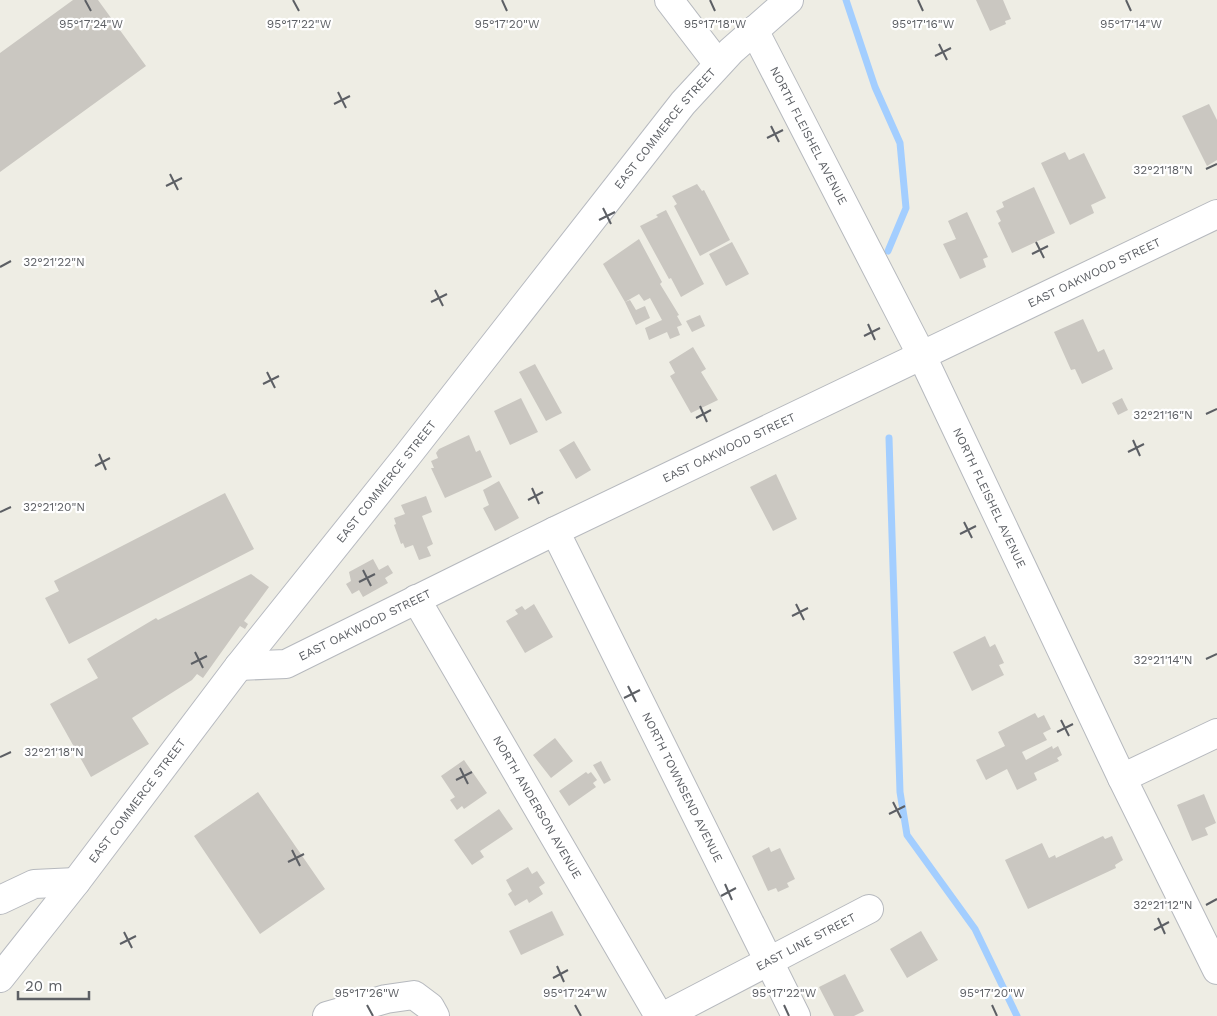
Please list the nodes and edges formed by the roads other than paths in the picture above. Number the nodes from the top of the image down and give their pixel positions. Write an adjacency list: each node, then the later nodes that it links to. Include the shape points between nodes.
1 (669, 0): 4 (street)
2 (789, 0): 3 (street, EAST COMMERCE STREET)
3 (754, 30): 4 (street, EAST COMMERCE STREET); 6 (street, NORTH FLEISHEL AVENUE)
4 (718, 64): 9 (street, EAST COMMERCE STREET, via 682,103)
5 (1217, 214): 6 (street, EAST OAKWOOD STREET)
6 (922, 356): 7 (street, EAST OAKWOOD STREET); 11 (street, NORTH FLEISHEL AVENUE)
7 (555, 531): 8 (street, EAST OAKWOOD STREET); 15 (street, NORTH TOWNSEND AVENUE)
8 (416, 599): 9 (street, EAST OAKWOOD STREET, via 286,664); 20 (street, NORTH ANDERSON AVENUE)
9 (239, 666): 12 (street, EAST COMMERCE STREET)
10 (1217, 734): 11 (street)
11 (1122, 778): 16 (street, NORTH FLEISHEL AVENUE)
12 (76, 882): 13 (street, via 34,884); 17 (street, EAST COMMERCE STREET)
13 (0, 900)
14 (869, 909): 15 (street, EAST LINE STREET)
15 (770, 962): 21 (street, EAST LINE STREET); 22 (street, NORTH TOWNSEND AVENUE)
16 (1217, 970)
17 (0, 978)
18 (327, 1016): 19 (street, via 386,999 414,995 430,1007)
19 (435, 1016)
20 (659, 1016)
21 (664, 1016)
22 (796, 1016)

